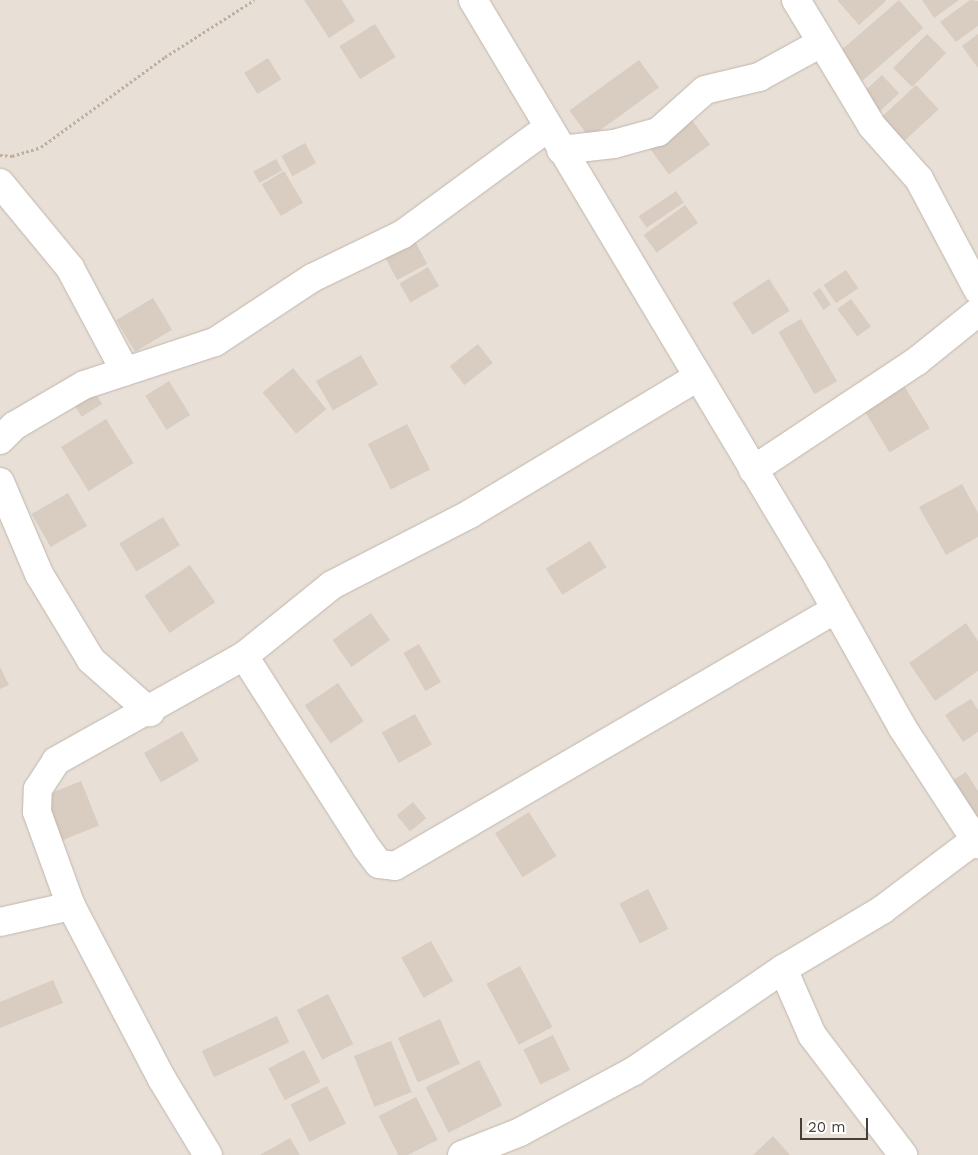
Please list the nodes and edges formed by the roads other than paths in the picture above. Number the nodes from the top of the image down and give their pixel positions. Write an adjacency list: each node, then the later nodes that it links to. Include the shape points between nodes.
1 (473, 0): 4 (street)
2 (796, 0): 3 (street)
3 (821, 43): 4 (street, via 759,77 705,90 658,132 614,144); 6 (street, via 872,126 919,179)
4 (554, 139): 8 (street, via 403,234 312,278 215,342); 9 (street, via 626,251)
5 (0, 183): 8 (street, via 70,268)
6 (978, 290)
7 (978, 312): 11 (street, via 917,361)
8 (125, 372): 10 (street, via 84,385 14,426)
9 (696, 378): 11 (street); 14 (street, via 470,514 332,585)
10 (0, 440)
11 (753, 470): 13 (street)
12 (0, 482): 15 (street, via 39,574 90,660)
13 (836, 609): 14 (street, via 395,866 380,864 366,847); 16 (street, via 902,727)
14 (244, 656): 15 (street)
15 (150, 712): 17 (street, via 56,761 38,789 37,812)
16 (977, 842): 19 (street, via 882,910)
17 (71, 906): 18 (street); 20 (street, via 162,1079)
18 (0, 922)
19 (783, 969): 21 (street, via 634,1071 520,1132); 22 (street, via 812,1035)
20 (208, 1155)
21 (462, 1155)
22 (903, 1155)

